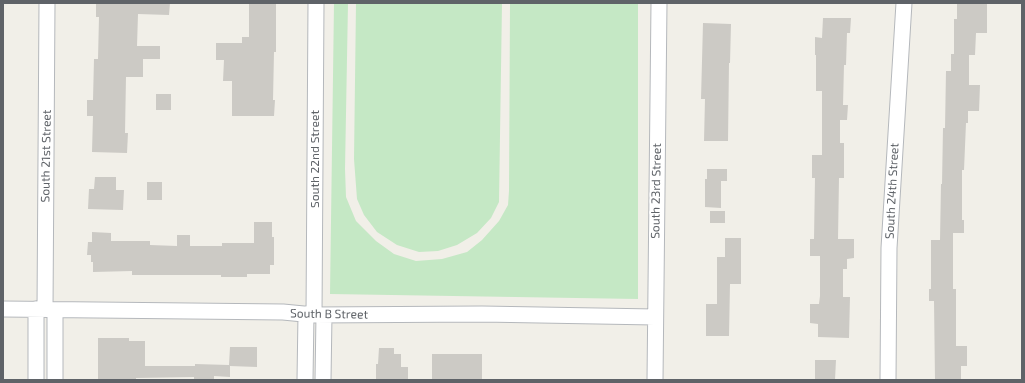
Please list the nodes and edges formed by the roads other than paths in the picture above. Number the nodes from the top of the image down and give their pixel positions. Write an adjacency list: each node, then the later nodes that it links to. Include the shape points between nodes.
1 (48, 3): 6 (street, South 21st Street)
2 (316, 3): 7 (street, South 22nd Street)
3 (658, 3): 8 (street, South 23rd Street)
4 (904, 3): 14 (street, South 24th Street, via 889,248)
5 (3, 309): 6 (street, South B Street)
6 (45, 309): 7 (street, South B Street); 9 (street, South 21st Street); 10 (street, South 21st Street)
7 (315, 314): 8 (street, South B Street); 11 (street, South 22nd Street); 12 (street, South 22nd Street)
8 (655, 317): 13 (street, South 23rd Street)
9 (36, 380)
10 (55, 380)
11 (305, 380)
12 (323, 380)
13 (655, 380)
14 (888, 380)

